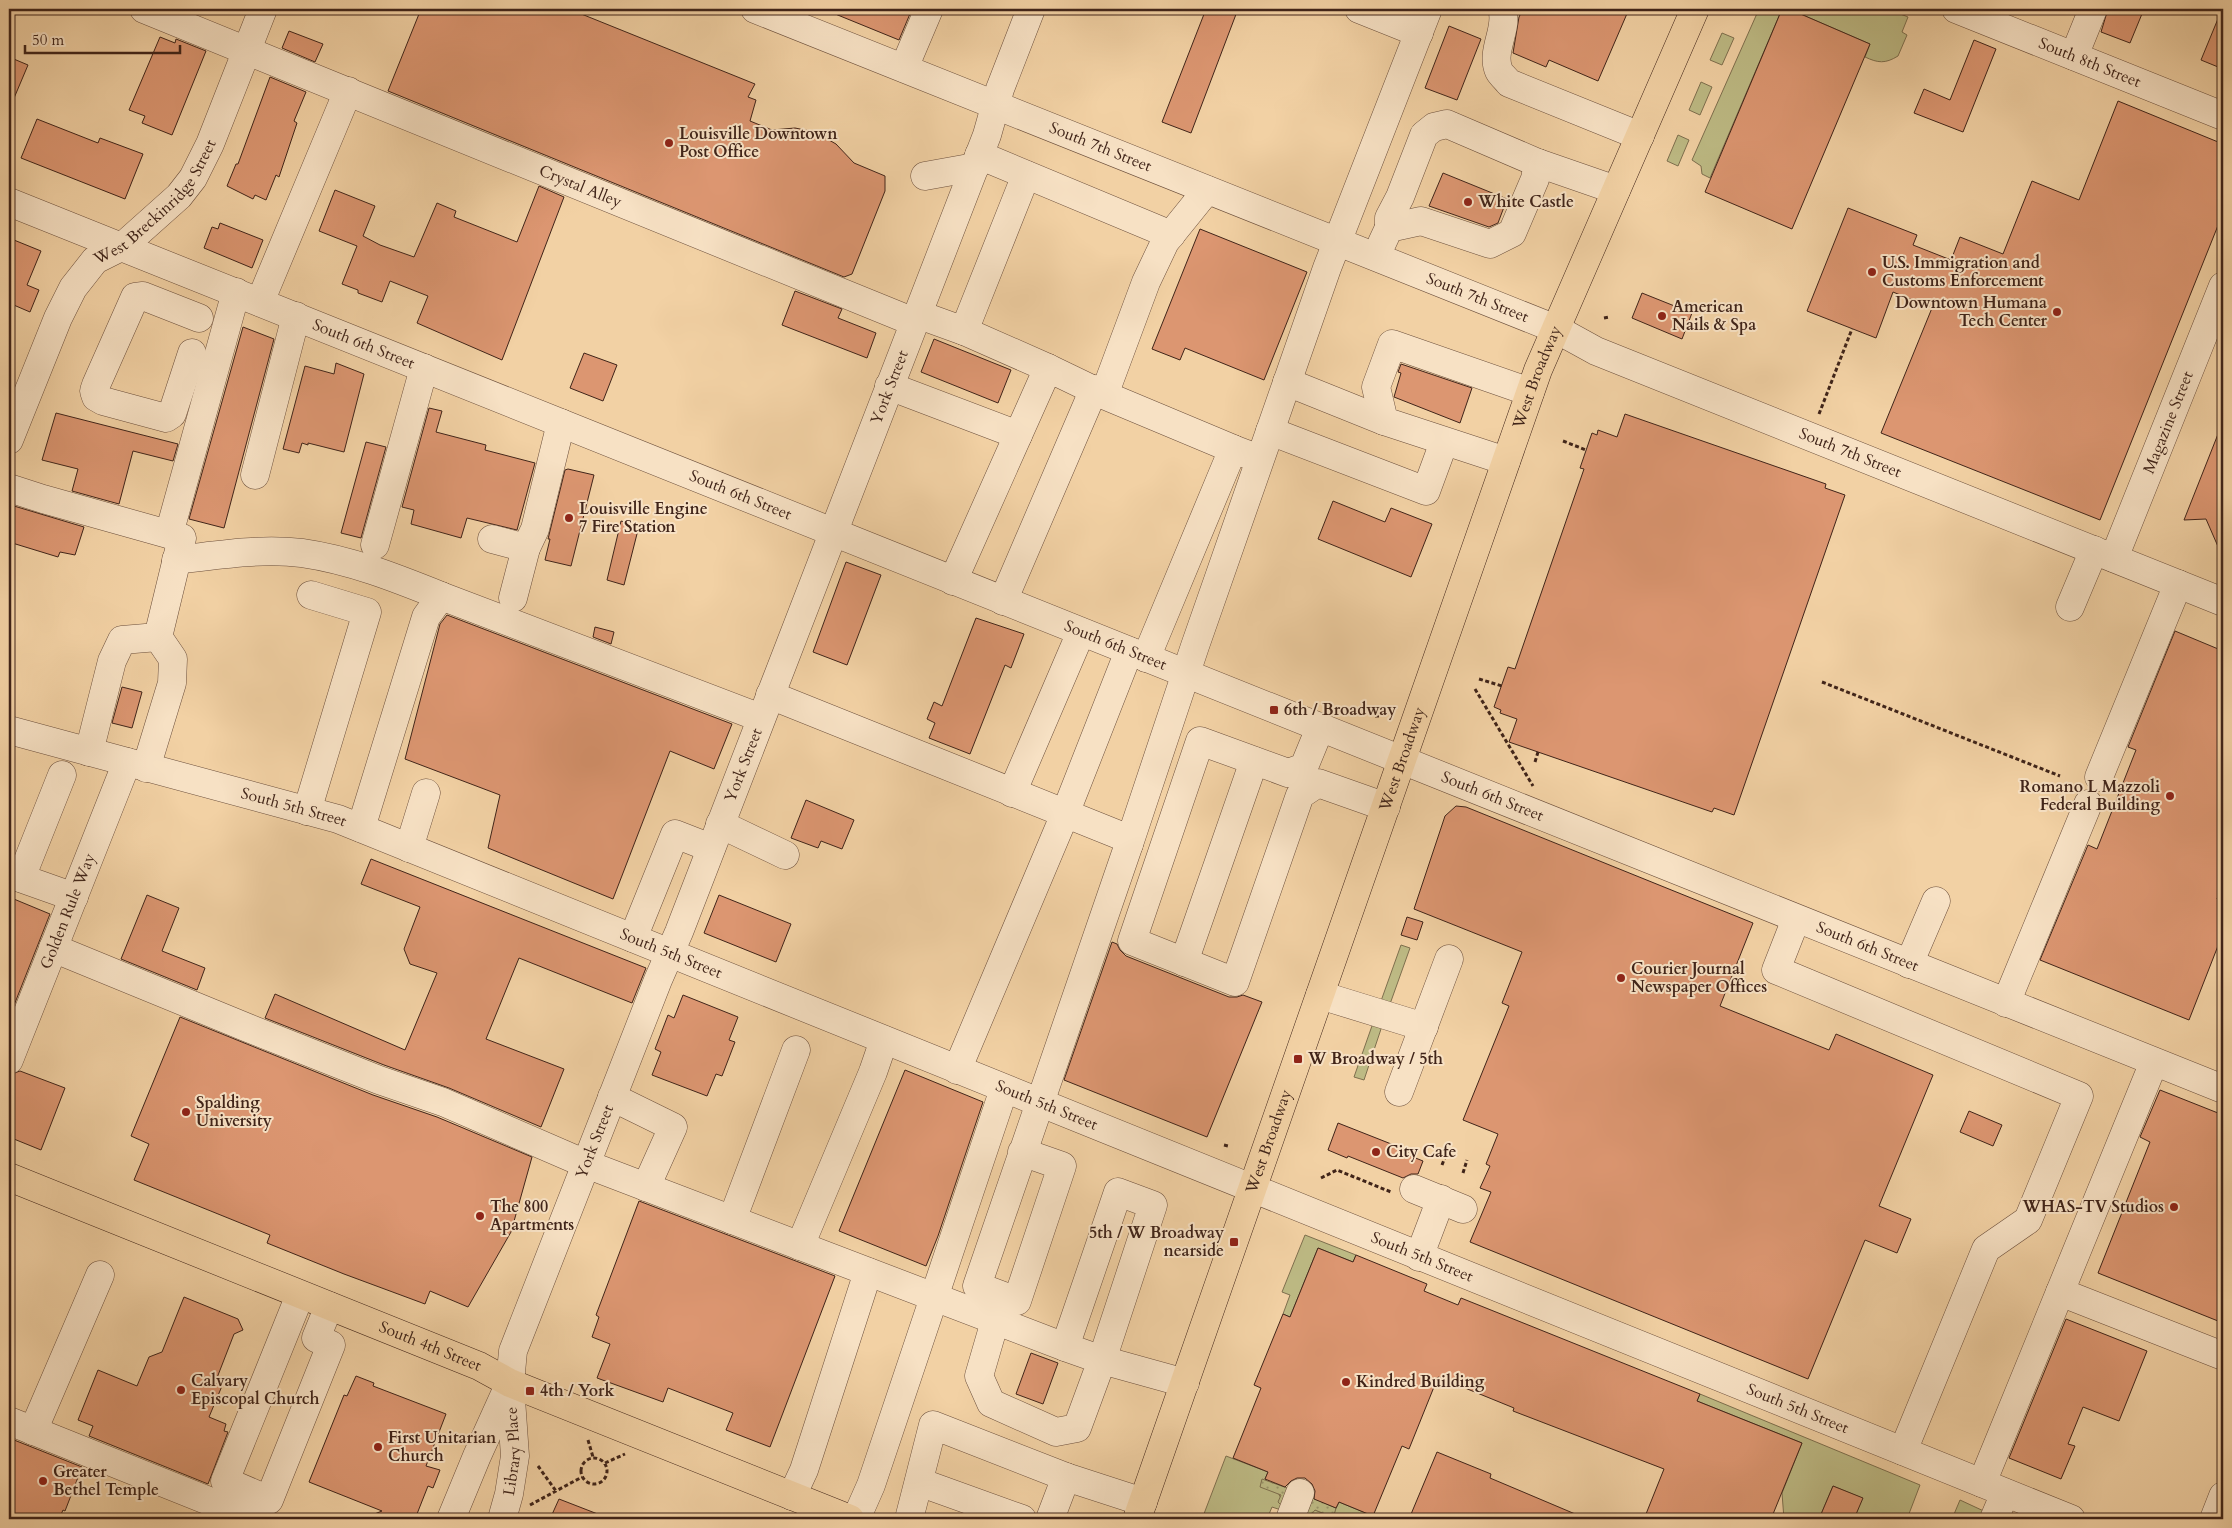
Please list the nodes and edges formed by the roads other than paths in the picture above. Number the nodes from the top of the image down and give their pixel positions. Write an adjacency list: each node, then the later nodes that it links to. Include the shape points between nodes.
1 (144, 9): 12 (street, Crystal Alley)
2 (263, 9): 12 (street, West Breckinridge Street)
3 (755, 9): 14 (street, South 7th Street)
4 (929, 9): 14 (street)
5 (1359, 9): 11 (street)
6 (1502, 9): 18 (street, via 1496,51 1499,71 1510,82)
7 (1695, 9): 18 (main road, West Broadway)
8 (1956, 9): 13 (street, South 8th Street)
9 (2093, 9): 13 (street)
10 (1028, 10): 16 (street, York Street)
11 (1423, 21): 30 (street)
12 (247, 50): 15 (street, Crystal Alley); 31 (street, West Breckinridge Street, via 193,178 179,196)
13 (2074, 56): 17 (street, South 8th Street)
14 (904, 68): 16 (street, South 7th Street)
15 (348, 91): 34 (street); 37 (street, Crystal Alley)
16 (996, 106): 19 (street, York Street); 23 (street, South 7th Street)
17 (2223, 116)
18 (1640, 136): 24 (main road, West Broadway)
19 (977, 161): 21 (street); 22 (street); 37 (street, York Street)
20 (1538, 163): 24 (street); 25 (street, via 1447,124 1434,127 1424,135); 27 (street, via 1535,179 1512,233 1490,244)
21 (1026, 175): 29 (street); 39 (street)
22 (925, 176)
23 (1207, 190): 29 (street); 30 (street, South 7th Street)
24 (1616, 190): 38 (main road, West Broadway)
25 (1400, 197): 27 (street); 28 (street, via 1389,218)
26 (9, 202): 31 (street, South 6th Street)
27 (1421, 221): 28 (street)
28 (1389, 228): 32 (street)
29 (1171, 235): 45 (street, via 1146,282)
30 (1336, 242): 32 (street, South 7th Street); 43 (street)
31 (123, 246): 34 (street, South 6th Street); 51 (street, West Breckinridge Street, via 95,260 73,288)
32 (1374, 257): 38 (street, South 7th Street)
33 (2223, 286): 63 (street, Magazine Street)
34 (236, 292): 35 (street, South 6th Street); 36 (street); 40 (street)
35 (296, 316): 41 (street, South 6th Street); 56 (street)
36 (199, 318): 40 (street); 40 (street, via 143,296 135,297 94,392 103,401 166,418 172,414)
37 (915, 318): 39 (street, Crystal Alley); 44 (street, York Street)
38 (1556, 329): 46 (main road, West Broadway); 63 (street, South 7th Street, via 1596,351)
39 (964, 331): 42 (street, Crystal Alley)
40 (204, 357): 59 (street)
41 (424, 368): 48 (street, South 6th Street); 61 (street)
42 (1048, 368): 45 (street, Crystal Alley); 50 (street)
43 (1287, 382): 47 (street); 49 (street)
44 (889, 386): 50 (street); 58 (street, York Street)
45 (1099, 392): 53 (street, Crystal Alley); 70 (street)
46 (1530, 392): 47 (street, via 1392,344 1376,387); 55 (main road, West Broadway)
47 (1384, 421): 52 (street)
48 (561, 423): 58 (street, South 6th Street); 62 (street, via 534,529)
49 (1270, 431): 52 (street, via 1426,491); 54 (street)
50 (1018, 435): 65 (street)
51 (9, 440)
52 (1444, 442): 55 (street)
53 (1233, 449): 54 (street, Crystal Alley); 75 (street)
54 (1260, 458): 76 (street)
55 (1506, 461): 81 (main road, West Broadway)
56 (255, 475)
57 (9, 488): 59 (street)
58 (832, 533): 65 (street, South 6th Street); 77 (street, York Street)
59 (169, 534): 64 (street, via 182,538)
60 (492, 539): 62 (street)
61 (376, 545)
62 (526, 548): 69 (street)
63 (2096, 551): 66 (street, South 7th Street); 72 (street, Magazine Street)
64 (176, 560): 68 (street, via 243,553 300,553 382,572); 74 (street)
65 (953, 581): 70 (street, South 6th Street)
66 (2178, 584): 71 (street, South 7th Street); 85 (street)
67 (311, 595): 91 (street, via 366,612)
68 (441, 596): 77 (street); 93 (street, via 426,617)
69 (513, 598)
70 (1003, 601): 73 (street, South 6th Street)
71 (2223, 602)
72 (2063, 604)
73 (1081, 632): 75 (street, South 6th Street); 88 (street)
74 (158, 637): 80 (street, via 122,640 112,661); 83 (street, Golden Rule Way, via 173,660 172,684)
75 (1138, 655): 76 (street, South 6th Street); 92 (street)
76 (1186, 674): 78 (street, South 6th Street); 95 (street)
77 (766, 706): 88 (street, via 962,771); 94 (street, York Street)
78 (1320, 728): 81 (street, South 6th Street); 86 (street)
79 (9, 730): 80 (street, South 5th Street)
80 (89, 752): 83 (street, South 5th Street)
81 (1403, 760): 90 (main road, West Broadway); 101 (street, South 6th Street)
82 (1254, 761): 86 (street); 106 (street); 106 (street, via 1200,742 1132,941)
83 (137, 765): 91 (street, South 5th Street); 99 (street, Golden Rule Way)
84 (62, 775): 98 (street)
85 (2099, 777)
86 (1302, 780): 90 (street); 106 (street, via 1235,982)
87 (426, 793): 96 (street)
88 (1012, 793): 92 (street)
89 (2088, 804): 109 (street)
90 (1386, 807): 108 (main road, West Broadway)
91 (307, 811): 93 (street, South 5th Street)
92 (1065, 814): 95 (street, via 1124,837); 115 (street)
93 (361, 828): 96 (street, South 5th Street)
94 (716, 836): 97 (street); 102 (street, via 675,834); 104 (street, York Street)
95 (1129, 844): 120 (street)
96 (409, 848): 102 (street, South 5th Street)
97 (785, 855)
98 (15, 876): 99 (street)
99 (74, 897): 103 (street, Golden Rule Way)
100 (1941, 904): 107 (street)
101 (1796, 919): 107 (street, South 6th Street); 145 (street, via 1776,970 2079,1096 2028,1220 1986,1249)
102 (633, 938): 104 (street, South 5th Street)
103 (53, 948): 113 (street, Golden Rule Way); 122 (street, via 248,1028 443,1102)
104 (670, 953): 111 (street, South 5th Street); 119 (street, York Street)
105 (1450, 960): 110 (street)
106 (1184, 962)
107 (1915, 967): 109 (street, South 6th Street)
108 (1320, 995): 110 (street); 125 (main road, West Broadway)
109 (2006, 1003): 114 (street, South 6th Street)
110 (1424, 1027): 118 (street)
111 (884, 1040): 115 (street, South 5th Street); 128 (street)
112 (796, 1050): 127 (street)
113 (9, 1060)
114 (2154, 1062): 116 (street, South 6th Street); 132 (street)
115 (957, 1070): 117 (street, South 5th Street)
116 (2221, 1081)
117 (1004, 1089): 120 (street, South 5th Street); 134 (street)
118 (1399, 1092)
119 (612, 1097): 122 (street, York Street); 124 (street, via 673,1126)
120 (1039, 1103): 121 (street); 125 (street, South 5th Street)
121 (1022, 1152): 121 (street, via 977,1286 1017,1301 1062,1166)
122 (586, 1164): 124 (street); 142 (street, York Street, via 513,1351)
123 (9, 1177): 133 (main road, South 4th Street)
124 (646, 1187): 127 (street)
125 (1253, 1189): 129 (street, South 5th Street); 143 (main road, West Broadway)
126 (1407, 1192): 129 (street, via 1452,1204)
127 (732, 1220): 128 (street)
128 (800, 1246): 130 (street)
129 (1419, 1257): 145 (street, South 5th Street)
130 (868, 1272): 134 (street); 150 (street, via 804,1470)
131 (100, 1274): 144 (street)
132 (2060, 1292): 140 (street); 148 (street)
133 (300, 1294): 135 (main road, South 4th Street); 137 (street)
134 (935, 1298): 136 (street); 157 (street, via 871,1486)
135 (329, 1306): 138 (street); 142 (main road, South 4th Street, via 479,1366)
136 (995, 1321): 139 (street); 141 (street, via 979,1376 991,1403 1056,1432 1077,1428)
137 (286, 1328): 138 (street); 138 (street, via 225,1480 269,1500 332,1345)
138 (316, 1338)
139 (1065, 1347): 141 (street); 141 (street, via 1118,1192 1153,1205)
140 (2223, 1356)
141 (1102, 1360): 143 (street)
142 (510, 1383): 150 (main road, South 4th Street); 154 (street, York Street); 155 (street, Library Place, via 515,1456)
143 (1185, 1383): 152 (main road, West Broadway)
144 (21, 1426): 153 (street)
145 (1903, 1451): 148 (street, South 5th Street)
146 (1066, 1477): 147 (street, via 933,1425); 152 (street); 160 (street)
147 (919, 1482): 158 (street); 159 (street)
148 (1994, 1488): 162 (street); 163 (street, South 5th Street)
149 (1300, 1493): 161 (street)
150 (792, 1496): 156 (main road, South 4th Street)
151 (2223, 1496): 164 (street)
152 (1140, 1511)
153 (254, 1519)
154 (451, 1519)
155 (502, 1519)
156 (850, 1519)
157 (856, 1519)
158 (909, 1519)
159 (1022, 1519)
160 (1050, 1519)
161 (1290, 1519)
162 (1994, 1519)
163 (2071, 1519)
164 (2214, 1519)

